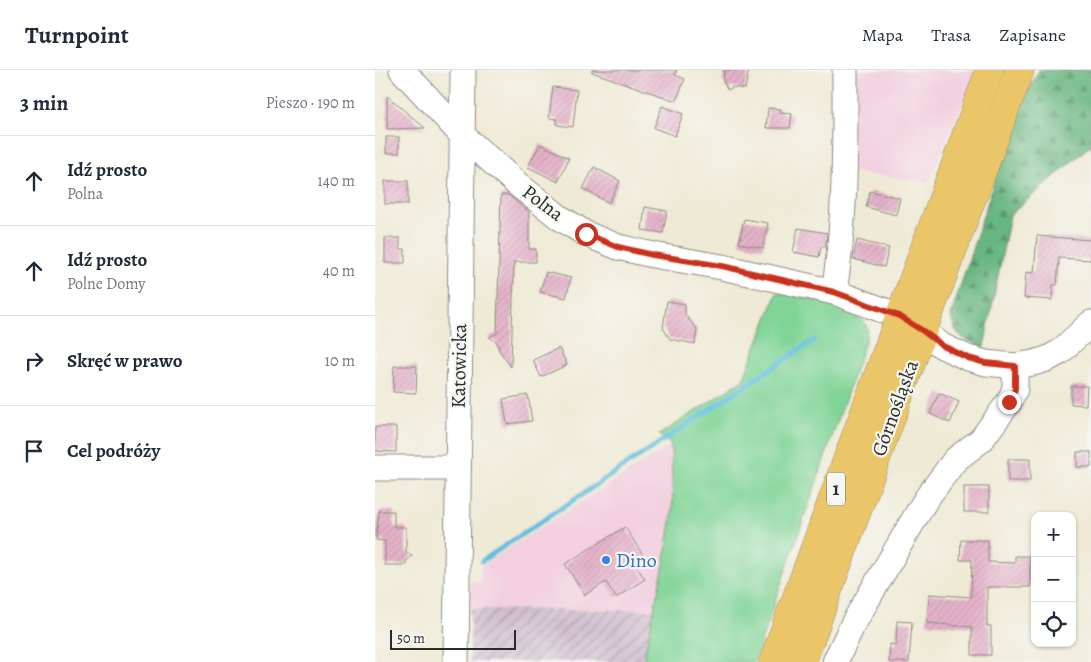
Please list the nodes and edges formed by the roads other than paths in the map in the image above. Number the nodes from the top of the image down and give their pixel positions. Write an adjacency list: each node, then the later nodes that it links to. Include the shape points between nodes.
1 (402, 70): 6 (street, Polna)
2 (463, 70): 6 (street, Katowicka)
3 (845, 70): 7 (street, via 845,181)
4 (990, 70): 8 (main road, Górnośląska / 1)
5 (1020, 70): 10 (main road, Górnośląska / 1)
6 (462, 135): 7 (street, Polna, via 516,183 586,234 618,247 722,266); 13 (street, Katowicka)
7 (834, 292): 8 (street, Polna)
8 (899, 316): 10 (street, Polna); 15 (main road, Górnośląska / 1)
9 (1091, 323): 11 (street, Polna, via 1060,352)
10 (923, 331): 11 (street, Polna, via 943,346 968,358); 16 (main road, Górnośląska / 1)
11 (1015, 366): 17 (street, via 1015,389 1009,402 981,440 955,460 926,499 853,624)
12 (375, 468): 13 (street)
13 (458, 468): 14 (street, Katowicka)
14 (456, 662)
15 (773, 662)
16 (802, 662)
17 (835, 662)

